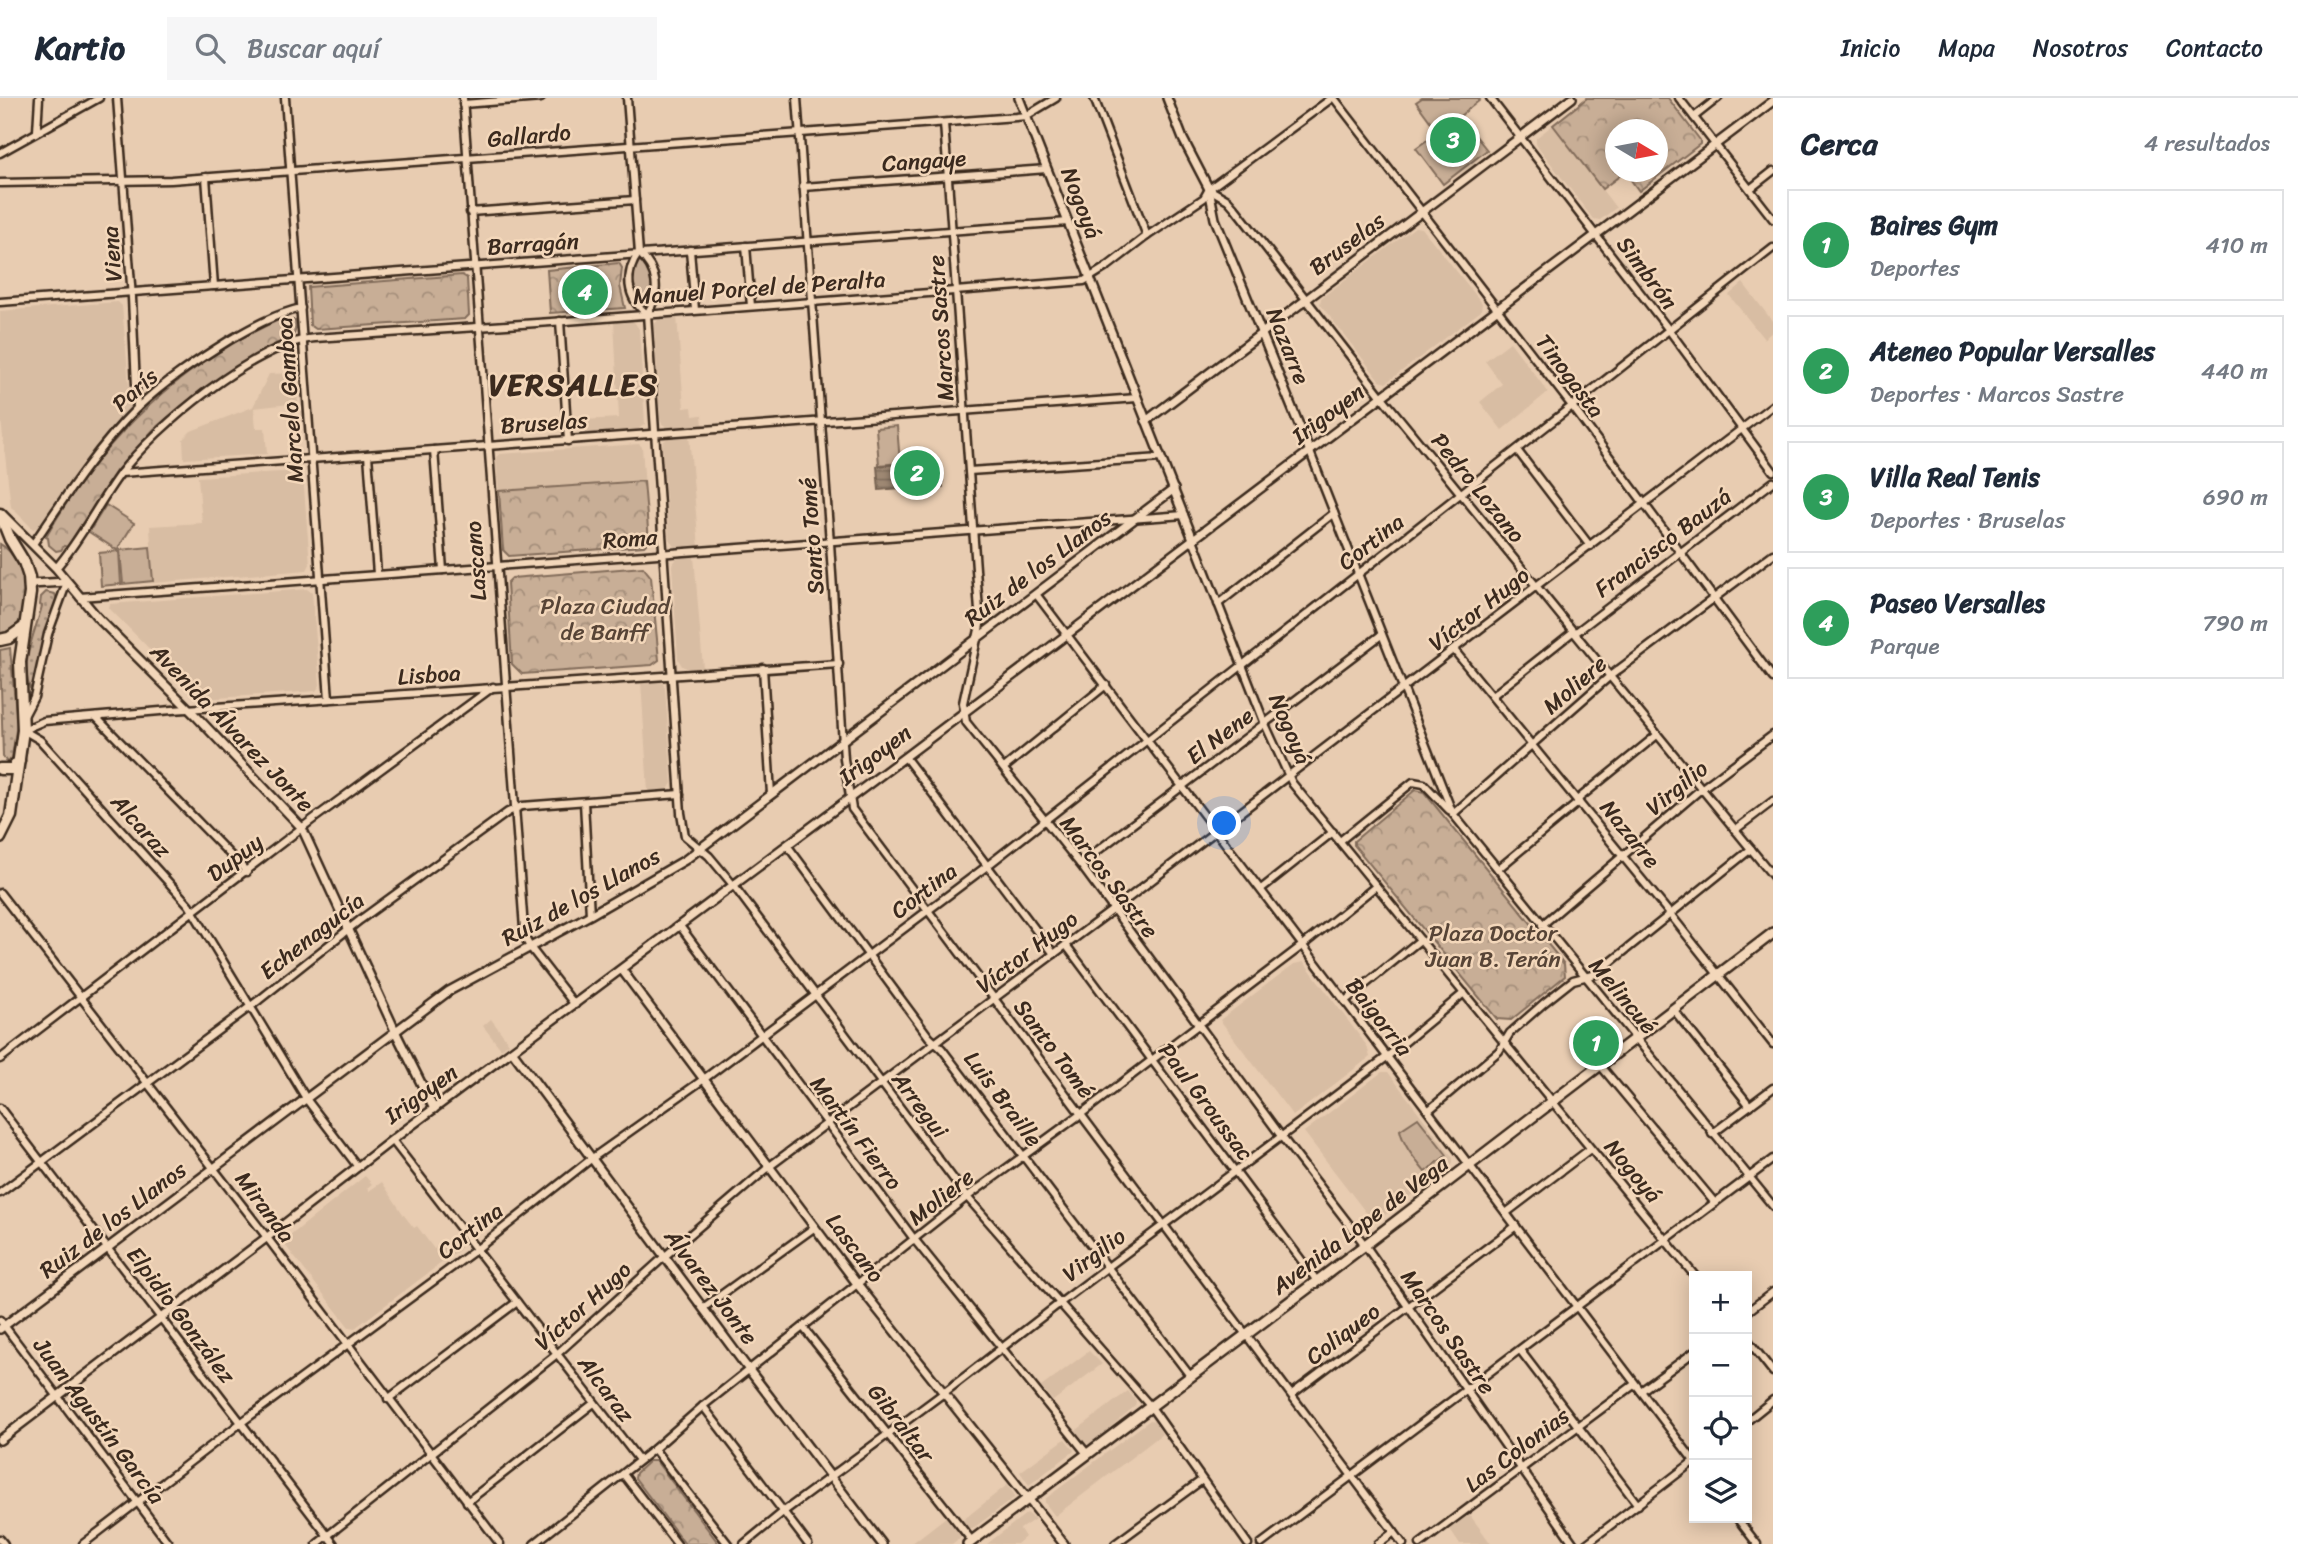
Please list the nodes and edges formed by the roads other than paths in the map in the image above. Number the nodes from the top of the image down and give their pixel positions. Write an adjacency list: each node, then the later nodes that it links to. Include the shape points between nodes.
1 (39, 98): 22 (street)
2 (99, 98): 22 (street)
3 (117, 98): 35 (street, Viena)
4 (285, 98): 30 (street, Marcelo Gamboa)
5 (541, 98): 17 (street)
6 (627, 98): 25 (street)
7 (797, 98): 23 (street, Santo Tomé)
8 (1019, 98): 19 (street, Nogoyá)
9 (1056, 98): 19 (street, Gallardo)
10 (1094, 98): 46 (street)
11 (1167, 98): 37 (street, Nazarre)
12 (1333, 98): 37 (street); 41 (street, Tinogasta)
13 (1490, 98): 24 (street, Simbrón)
14 (1572, 98): 24 (street, Bruselas)
15 (1679, 98): 20 (street)
16 (1718, 98): 20 (street)
17 (463, 101): 28 (street, Lascano)
18 (1773, 101): 26 (street, Irigoyen)
19 (1026, 116): 21 (street, Gallardo); 29 (street, Nogoyá)
20 (1694, 117): 26 (street)
21 (944, 122): 23 (street, Gallardo); 32 (street, Marcos Sastre)
22 (37, 131): 27 (street)
23 (799, 134): 25 (street, Gallardo); 36 (street, Santo Tomé)
24 (1520, 137): 41 (street, Bruselas); 45 (street, Simbrón)
25 (631, 145): 28 (street, Gallardo); 39 (street)
26 (1715, 145): 38 (street); 45 (street, Irigoyen)
27 (0, 153)
28 (467, 159): 30 (street, Gallardo); 40 (street, Lascano)
29 (1047, 169): 32 (street, Cangaye); 43 (street, Nogoyá)
30 (291, 171): 33 (street, Gallardo); 54 (street, Marcelo Gamboa)
31 (1773, 171): 38 (street)
32 (947, 176): 36 (street, Cangaye); 44 (street, Marcos Sastre)
33 (206, 177): 35 (street, Gallardo); 55 (street)
34 (0, 183): 35 (street, Gallardo)
35 (124, 183): 57 (street, Viena)
36 (803, 187): 47 (street, Santo Tomé)
37 (1209, 189): 46 (street, via 1205,198); 58 (street, Pedro Lozano, via 1228,200); 69 (street, Nazarre, via 1215,219)
38 (1750, 189): 42 (street)
39 (635, 200): 40 (street); 51 (street)
40 (470, 212): 52 (street, Lascano)
41 (1422, 212): 58 (street, Bruselas); 63 (street, Tinogasta)
42 (1773, 219)
43 (1068, 222): 44 (street, Barragán); 53 (street, Nogoyá)
44 (952, 231): 47 (street, Barragán); 56 (street, Marcos Sastre)
45 (1596, 235): 63 (street, Irigoyen); 68 (street, Simbrón)
46 (1147, 236): 53 (street)
47 (807, 242): 48 (street, Barragán); 60 (street, Santo Tomé)
48 (746, 246): 50 (street, Barragán); 61 (street)
49 (1773, 248): 68 (street, Cortina)
50 (690, 250): 51 (street, Barragán); 64 (street)
51 (639, 253): 52 (street, Barragán); 65 (street, via 656,279 654,301); 65 (street, via 630,270 629,288)
52 (474, 266): 54 (street, Barragán); 67 (street, Lascano)
53 (1090, 279): 56 (street, Manuel Porcel de Peralta); 72 (street, Nogoyá)
54 (299, 280): 55 (street, Barragán); 62 (street, Marcelo Gamboa)
55 (214, 286): 57 (street, Barragán)
56 (956, 291): 60 (street, Manuel Porcel de Peralta); 76 (street, Marcos Sastre)
57 (132, 293): 59 (street, Barragán); 75 (street, Viena)
58 (1306, 299): 69 (street, Bruselas); 71 (street, Pedro Lozano)
59 (0, 302)
60 (812, 302): 61 (street, Manuel Porcel de Peralta); 77 (street, Santo Tomé)
61 (751, 306): 64 (street, Manuel Porcel de Peralta)
62 (301, 308): 70 (street, Marcelo Gamboa); 75 (street, París, via 220,346)
63 (1497, 309): 71 (street, Irigoyen); 74 (street, Tinogasta)
64 (695, 310): 65 (street, Manuel Porcel de Peralta)
65 (647, 314): 66 (street, Manuel Porcel de Peralta); 80 (street, Arregui)
66 (560, 321): 67 (street, Manuel Porcel de Peralta); 81 (street)
67 (478, 326): 70 (street, Manuel Porcel de Peralta); 82 (street, Lascano)
68 (1669, 330): 74 (street, Cortina); 79 (street, Simbrón)
69 (1262, 332): 78 (street, Bruselas); 85 (street, Nazarre)
70 (303, 339): 88 (street, Marcelo Gamboa); 91 (street, Manuel Porcel de Peralta, via 257,359 198,399 167,423)
71 (1382, 397): 85 (street, Irigoyen); 94 (street, Pedro Lozano)
72 (1137, 398): 76 (street, Bruselas); 78 (street, Nogoyá)
73 (1773, 405): 79 (street, Víctor Hugo)
74 (1572, 406): 84 (street, Cortina); 95 (street, Tinogasta)
75 (137, 408): 104 (street, París, via 83,470)
76 (965, 411): 77 (street, Bruselas); 89 (street, Marcos Sastre)
77 (821, 421): 80 (street, Bruselas); 103 (street, Santo Tomé)
78 (1146, 421): 87 (street, Nogoyá)
79 (1742, 428): 90 (street, Simbrón); 95 (street, Víctor Hugo)
80 (655, 434): 81 (street, Bruselas); 108 (street, Arregui)
81 (568, 441): 82 (street, Bruselas)
82 (487, 447): 83 (street, Bruselas); 109 (street, Lascano)
83 (434, 450): 86 (street, Bruselas); 111 (street)
84 (1517, 450): 94 (street, Cortina); 105 (street)
85 (1310, 452): 97 (street, Nazarre); 102 (street, Irigoyen)
86 (368, 455): 88 (street, Bruselas); 112 (street)
87 (1161, 458): 89 (street); 93 (street, Nogoyá)
88 (312, 459): 91 (street, Bruselas); 114 (street, Marcelo Gamboa)
89 (969, 471): 100 (street, Marcos Sastre)
90 (1773, 471)
91 (121, 473): 110 (street, Manuel Porcel de Peralta)
92 (1773, 482): 106 (street, Francisco Bauzá)
93 (1174, 489): 98 (street, Nogoyá); 99 (street, Ruiz de los Llanos)
94 (1460, 494): 113 (street, Cortina); 117 (street, Pedro Lozano)
95 (1644, 503): 105 (street, Víctor Hugo); 106 (street, Tinogasta)
96 (0, 513): 101 (main road); 104 (street, Avenida Álvarez Jonte)
97 (1334, 513): 113 (street, Nazarre); 121 (street)
98 (1184, 515): 99 (street, Roma); 102 (street, Nogoyá)
99 (1135, 519): 100 (street, Roma); 118 (street, Ruiz de los Llanos)
100 (974, 532): 103 (street, Roma); 126 (street, Marcos Sastre)
101 (5, 538): 116 (main road, via 24,562)
102 (1193, 539): 121 (street, Nogoyá); 124 (street, Irigoyen)
103 (831, 543): 108 (street, Roma); 129 (street, Santo Tomé)
104 (33, 544): 110 (street, Avenida Álvarez Jonte)
105 (1590, 546): 117 (street, Víctor Hugo)
106 (1680, 552): 120 (street, Tinogasta); 123 (street, Francisco Bauzá)
107 (1773, 554): 120 (street, Moliere)
108 (664, 555): 109 (street, Roma); 132 (street, Arregui)
109 (496, 566): 111 (street, Roma); 136 (street, Lascano)
110 (56, 568): 115 (street, Avenida Álvarez Jonte)
111 (443, 570): 112 (street, Roma)
112 (377, 574): 114 (street, Roma)
113 (1357, 575): 125 (street, Nazarre); 130 (street, Cortina)
114 (321, 579): 119 (street, Roma); 140 (street, Marcelo Gamboa)
115 (67, 582): 116 (street); 119 (street, Avenida Álvarez Jonte); 143 (street, via 48,634 34,697)
116 (30, 584): 122 (main road)
117 (1537, 586): 123 (street, Pedro Lozano); 128 (street, Víctor Hugo)
118 (1036, 594): 124 (street, Baigorria); 126 (street, Ruiz de los Llanos)
119 (80, 597): 141 (street, Avenida Álvarez Jonte)
120 (1714, 599): 133 (street, Moliere); 134 (street, Tinogasta)
121 (1218, 604): 130 (street, Nogoyá)
122 (24, 628): 127 (main road); 143 (main road, via 20,662)
123 (1574, 632): 133 (street, Pedro Lozano); 139 (street, Francisco Bauzá)
124 (1067, 634): 135 (street, Baigorria); 142 (street, Irigoyen)
125 (1381, 635): 138 (street, Nazarre); 145 (street, El Nene)
126 (978, 638): 142 (street, Marcos Sastre); 149 (street, Ruiz de los Llanos)
127 (0, 640)
128 (1454, 650): 138 (street, Víctor Hugo); 139 (street, Nazarre)
129 (839, 663): 131 (street, Lisboa); 149 (street, Santo Tomé)
130 (1243, 666): 145 (street, Nogoyá); 150 (street, Cortina)
131 (763, 668): 132 (street, Lisboa); 160 (street)
132 (672, 674): 136 (street, Lisboa); 159 (street, Arregui)
133 (1610, 676): 147 (street, Pedro Lozano); 151 (street, Moliere)
134 (1773, 678)
135 (1106, 685): 150 (street, Baigorria); 154 (street)
136 (505, 686): 137 (street, Lisboa); 165 (street, Lascano)
137 (493, 687): 140 (street, Lisboa); 168 (street, Dupuy)
138 (1402, 689): 156 (street, Víctor Hugo); 166 (street, Melincué)
139 (1492, 696): 151 (street, Nazarre)
140 (329, 699): 141 (street, Lisboa)
141 (190, 709): 144 (street, Lisboa); 168 (street, Avenida Álvarez Jonte)
142 (963, 713): 152 (street, Irigoyen); 154 (street, Marcos Sastre)
143 (24, 716): 146 (main road)
144 (96, 717): 146 (street, Lisboa, via 44,721); 182 (street)
145 (1265, 724): 156 (street, Nogoyá); 157 (street, El Nene)
146 (23, 730): 153 (main road); 190 (street, Alcaraz, via 40,740)
147 (1657, 735): 158 (street, Pedro Lozano); 162 (street)
148 (1773, 735): 158 (street, Virgilio)
149 (843, 740): 160 (street, Ruiz de los Llanos); 161 (street, Santo Tomé)
150 (1148, 740): 157 (street, Baigorria); 167 (street, Cortina)
151 (1532, 746): 162 (street, Nazarre); 166 (street, Moliere)
152 (905, 757): 161 (street, Irigoyen); 179 (street)
153 (19, 760): 155 (main road, via 12,769); 172 (main road, via 10,816)
154 (1004, 768): 167 (street, Marcos Sastre)
155 (0, 769)
156 (1288, 776): 170 (street, Víctor Hugo); 171 (street, Nogoyá)
157 (1183, 786): 170 (street, Baigorria); 178 (street, El Nene)
158 (1701, 789): 169 (street, Pedro Lozano); 177 (street, Virgilio)
159 (680, 794): 164 (street); 175 (street, Arregui, via 685,836)
160 (771, 794): 175 (street, Ruiz de los Llanos)
161 (849, 798): 174 (street, Irigoyen); 189 (street, Santo Tomé, via 854,814)
162 (1578, 801): 177 (street, Nazarre); 181 (street)
163 (1773, 801): 169 (street)
164 (584, 802): 165 (street); 192 (street)
165 (516, 808): 195 (street, Echenagucía); 200 (street, Lascano, via 524,929)
166 (1453, 814): 173 (street, via 1419,782 1407,785); 181 (street, Melincué)
167 (1046, 821): 178 (street, Marcos Sastre); 179 (street, Cortina)
168 (302, 828): 182 (street, Dupuy); 195 (street, Avenida Álvarez Jonte)
169 (1735, 830): 176 (street, Pedro Lozano)
170 (1217, 831): 186 (street, Baigorria); 188 (street, Víctor Hugo)
171 (1333, 832): 173 (street, Nogoyá); 186 (street)
172 (0, 838)
173 (1340, 841): 185 (street, Nogoyá)
174 (787, 845): 184 (street, Irigoyen); 201 (street, Luis Braille)
175 (700, 848): 184 (street, Arregui); 192 (street, Ruiz de los Llanos)
176 (1751, 849): 180 (street, Pedro Lozano); 191 (street)
177 (1622, 856): 191 (street, Nazarre); 193 (street, Virgilio)
178 (1080, 864): 188 (street, Marcos Sastre)
179 (987, 866): 189 (street, Cortina); 202 (street)
180 (1770, 866): 183 (street, Pedro Lozano)
181 (1498, 869): 193 (street, Melincué)
182 (247, 872): 190 (street, Dupuy)
183 (1773, 876)
184 (734, 886): 194 (street, Irigoyen); 207 (street, Arregui)
185 (1376, 886): 197 (street, Nogoyá); 199 (street, Moliere)
186 (1261, 889): 199 (street, Baigorria)
187 (0, 893): 208 (street, Miranda)
188 (1114, 909): 198 (street, Víctor Hugo); 214 (street, Marcos Sastre)
189 (929, 910): 201 (street, Cortina); 209 (street, Santo Tomé)
190 (193, 911): 208 (street, Dupuy); 212 (street, Alcaraz)
191 (1670, 914): 204 (street, Nazarre); 205 (street, via 1596,974)
192 (590, 915): 200 (street, Ruiz de los Llanos)
193 (1542, 925): 205 (street, Melincué)
194 (680, 926): 203 (street, Irigoyen); 216 (street, Martín Fierro)
195 (349, 929): 212 (street, Echenagucía); 215 (street, Avenida Álvarez Jonte)
196 (1773, 933): 204 (main road, Avenida Lope de Vega)
197 (1420, 940): 206 (street, Nogoyá); 210 (street)
198 (1066, 945): 202 (street, Víctor Hugo); 224 (street, Paul Groussac)
199 (1304, 945): 210 (street, Baigorria); 214 (street, Moliere)
200 (530, 947): 211 (street, Lascano); 215 (street, Ruiz de los Llanos, via 449,991)
201 (868, 954): 207 (street, Cortina); 218 (street, Luis Braille)
202 (1054, 954): 209 (street, Víctor Hugo)
203 (622, 970): 211 (street, Irigoyen); 226 (street, Lascano)
204 (1718, 975): 213 (main road, Avenida Lope de Vega); 220 (street, Nazarre)
205 (1585, 977): 217 (street, Melincué); 219 (street, via 1554,996 1510,1032)
206 (1464, 993): 219 (street, Nogoyá); 222 (street, Virgilio)
207 (816, 995): 216 (street, Cortina); 228 (street, Arregui)
208 (81, 996): 223 (street, Dupuy); 227 (street, Miranda)
209 (994, 998): 218 (street, Víctor Hugo); 236 (street, Santo Tomé)
210 (1345, 1001): 222 (street, Baigorria)
211 (575, 1005): 221 (street, Irigoyen)
212 (251, 1006): 227 (street, Echenagucía); 230 (street, Alcaraz)
213 (1674, 1009): 217 (main road, Avenida Lope de Vega); 232 (street)
214 (1198, 1025): 224 (street, Moliere); 239 (street, Marcos Sastre)
215 (395, 1030): 230 (street, Ruiz de los Llanos); 234 (street, Avenida Álvarez Jonte)
216 (761, 1035): 226 (street, Cortina); 237 (street, Martín Fierro)
217 (1636, 1038): 225 (main road, Avenida Lope de Vega); 238 (street, Melincué)
218 (935, 1042): 228 (street, Víctor Hugo); 242 (street, Luis Braille)
219 (1505, 1042): 231 (street, Nogoyá); 235 (street)
220 (1773, 1045)
221 (512, 1051): 234 (street, Irigoyen); 243 (street, Álvarez Jonte)
222 (1388, 1056): 235 (street, Baigorria); 239 (street, Virgilio)
223 (0, 1059)
224 (1152, 1060): 236 (street, Moliere); 250 (street, Paul Groussac)
225 (1600, 1065): 231 (main road, Avenida Lope de Vega); 254 (street)
226 (704, 1079): 243 (street, Cortina); 246 (street, Lascano)
227 (147, 1081): 245 (street, Echenagucía); 249 (street, Miranda)
228 (881, 1083): 237 (street, Víctor Hugo); 253 (street, Arregui)
229 (1773, 1088): 232 (street)
230 (307, 1100): 248 (street, Alcaraz); 249 (street, Ruiz de los Llanos)
231 (1552, 1101): 241 (street, Nogoyá); 247 (main road, Avenida Lope de Vega)
232 (1750, 1106): 238 (street)
233 (0, 1108): 245 (street, Elpidio González)
234 (434, 1109): 240 (street, Irigoyen)
235 (1429, 1110): 247 (street, Baigorria)
236 (1081, 1114): 242 (street, Moliere); 257 (street, Santo Tomé)
237 (827, 1123): 246 (street, Víctor Hugo); 261 (street, Martín Fierro)
238 (1712, 1134): 251 (street, Melincué)
239 (1280, 1136): 250 (street, Virgilio); 263 (street, Marcos Sastre)
240 (392, 1140): 248 (street, Irigoyen); 265 (street, Alcaraz)
241 (1590, 1149): 256 (street); 262 (street, Nogoyá)
242 (1024, 1156): 253 (street, Moliere); 267 (street, Luis Braille)
243 (591, 1159): 265 (street, Cortina); 266 (street, Álvarez Jonte)
244 (1773, 1160): 251 (street)
245 (42, 1162): 252 (street, Echenagucía); 264 (street, Elpidio González)
246 (770, 1166): 259 (street, Lascano); 266 (street, Víctor Hugo)
247 (1469, 1166): 256 (street, Baigorria); 263 (main road, Avenida Lope de Vega)
248 (358, 1167): 260 (street, Irigoyen)
249 (214, 1168): 260 (street, Miranda); 264 (street, Ruiz de los Llanos)
250 (1235, 1171): 257 (street, Virgilio); 269 (street, Paul Groussac)
251 (1749, 1177): 254 (street); 255 (street, Melincué)
252 (0, 1193)
253 (967, 1197): 261 (street, Moliere); 273 (street, Arregui)
254 (1715, 1203): 262 (street)
255 (1773, 1206)
256 (1506, 1213): 258 (street, Baigorria)
257 (1164, 1225): 267 (street, Virgilio); 281 (street, Santo Tomé)
258 (1516, 1226): 274 (street, Coliqueo); 275 (street, Baigorria)
259 (815, 1227): 270 (street, Lascano); 276 (street)
260 (267, 1238): 278 (street, Irigoyen); 282 (street, Miranda)
261 (914, 1239): 270 (street, Moliere); 284 (street, Martín Fierro)
262 (1666, 1241): 268 (street, Nogoyá); 275 (street)
263 (1365, 1245): 269 (main road, Avenida Lope de Vega); 274 (street, Marcos Sastre)
264 (108, 1248): 278 (street, Elpidio González); 279 (street, Ruiz de los Llanos)
265 (477, 1249): 272 (street, Alcaraz); 282 (street, Cortina)
266 (664, 1257): 276 (street, Álvarez Jonte); 286 (street, Víctor Hugo)
267 (1108, 1267): 273 (street, Virgilio); 290 (street, Luis Braille)
268 (1691, 1271)
269 (1317, 1281): 281 (main road, Avenida Lope de Vega)
270 (858, 1284): 280 (street, Moliere); 294 (street, Lascano)
271 (1773, 1292): 277 (street)
272 (517, 1302): 286 (street, Alcaraz); 297 (street)
273 (1060, 1303): 284 (street, Virgilio); 301 (street, Arregui)
274 (1408, 1306): 292 (street, Marcos Sastre); 295 (street, Coliqueo)
275 (1578, 1307): 285 (street); 291 (street, Baigorria)
276 (703, 1308): 288 (street, Álvarez Jonte)
277 (1752, 1308)
278 (160, 1318): 296 (street, Irigoyen); 303 (street, Elpidio González)
279 (1, 1325): 296 (street, Juan Agustín García)
280 (803, 1327): 288 (street, Moliere); 305 (street, Gibraltar)
281 (1247, 1334): 290 (main road, Avenida Lope de Vega); 295 (street, Santo Tomé)
282 (348, 1345): 297 (street, Miranda); 303 (street, Cortina)
283 (1752, 1345): 289 (street)
284 (1002, 1348): 294 (street, Virgilio); 309 (street, Martín Fierro)
285 (1520, 1350): 292 (street); 304 (street)
286 (557, 1354): 299 (street, Alcaraz); 308 (street, Víctor Hugo)
287 (1689, 1356): 293 (street)
288 (749, 1370): 300 (street, Moliere); 315 (street, Álvarez Jonte)
289 (1773, 1372)
290 (1191, 1377): 301 (main road, Avenida Lope de Vega)
291 (1636, 1384): 293 (street, Baigorria); 304 (street, Las Colonias)
292 (1467, 1390): 313 (street, Marcos Sastre); 316 (street)
293 (1641, 1391): 311 (street, Baigorria)
294 (945, 1392): 305 (street, Virgilio); 318 (street, Lascano)
295 (1292, 1394): 316 (street, Santo Tomé)
296 (58, 1396): 306 (street, Irigoyen); 320 (street, Juan Agustín García)
297 (388, 1399): 308 (street, Miranda)
298 (1773, 1400): 302 (street)
299 (594, 1403): 310 (street, Alcaraz); 319 (street)
300 (704, 1406): 307 (street, Moliere); 322 (street)
301 (1151, 1407): 309 (main road, Avenida Lope de Vega); 317 (street, Arregui)
302 (1752, 1416)
303 (242, 1422): 320 (street, Cortina); 325 (street, Elpidio González)
304 (1578, 1426): 313 (street, Las Colonias); 321 (street)
305 (888, 1435): 315 (street, Virgilio); 329 (street, Gibraltar)
306 (0, 1440)
307 (654, 1449): 310 (street, Moliere); 337 (street)
308 (431, 1454): 319 (street, Miranda); 325 (street, Víctor Hugo)
309 (1088, 1455): 318 (main road, Avenida Lope de Vega)
310 (639, 1460): 314 (street, Moliere)
311 (1693, 1460)
312 (1689, 1465): 321 (street)
313 (1522, 1468): 347 (street, Las Colonias); 348 (street, Marcos Sastre)
314 (623, 1474): 328 (street); 336 (street, Moliere)
315 (832, 1476): 322 (street, Virgilio); 340 (street, Álvarez Jonte)
316 (1352, 1476): 324 (street, Santo Tomé); 344 (street)
317 (1202, 1480): 342 (street); 343 (street, Arregui)
318 (1030, 1498): 329 (main road, Avenida Lope de Vega); 341 (street, Lascano)
319 (467, 1502): 335 (street, Miranda)
320 (139, 1503): 331 (street, Cortina); 332 (street, Juan Agustín García)
321 (1638, 1505): 349 (street)
322 (783, 1512): 338 (street, Virgilio); 339 (street)
323 (1741, 1523): 327 (street)
324 (1394, 1532): 345 (street); 346 (street, Santo Tomé)
325 (328, 1535): 333 (street, Víctor Hugo); 334 (street, Elpidio González)
326 (0, 1539): 330 (street)
327 (1755, 1541): 350 (street)
328 (674, 1543)
329 (970, 1543)
330 (4, 1544)
331 (83, 1544)
332 (170, 1544)
333 (317, 1544)
334 (334, 1544)
335 (500, 1544)
336 (534, 1544)
337 (728, 1544)
338 (744, 1544)
339 (808, 1544)
340 (883, 1544)
341 (1064, 1544)
342 (1115, 1544)
343 (1248, 1544)
344 (1261, 1544)
345 (1378, 1544)
346 (1404, 1544)
347 (1420, 1544)
348 (1574, 1544)
349 (1586, 1544)
350 (1744, 1544)

